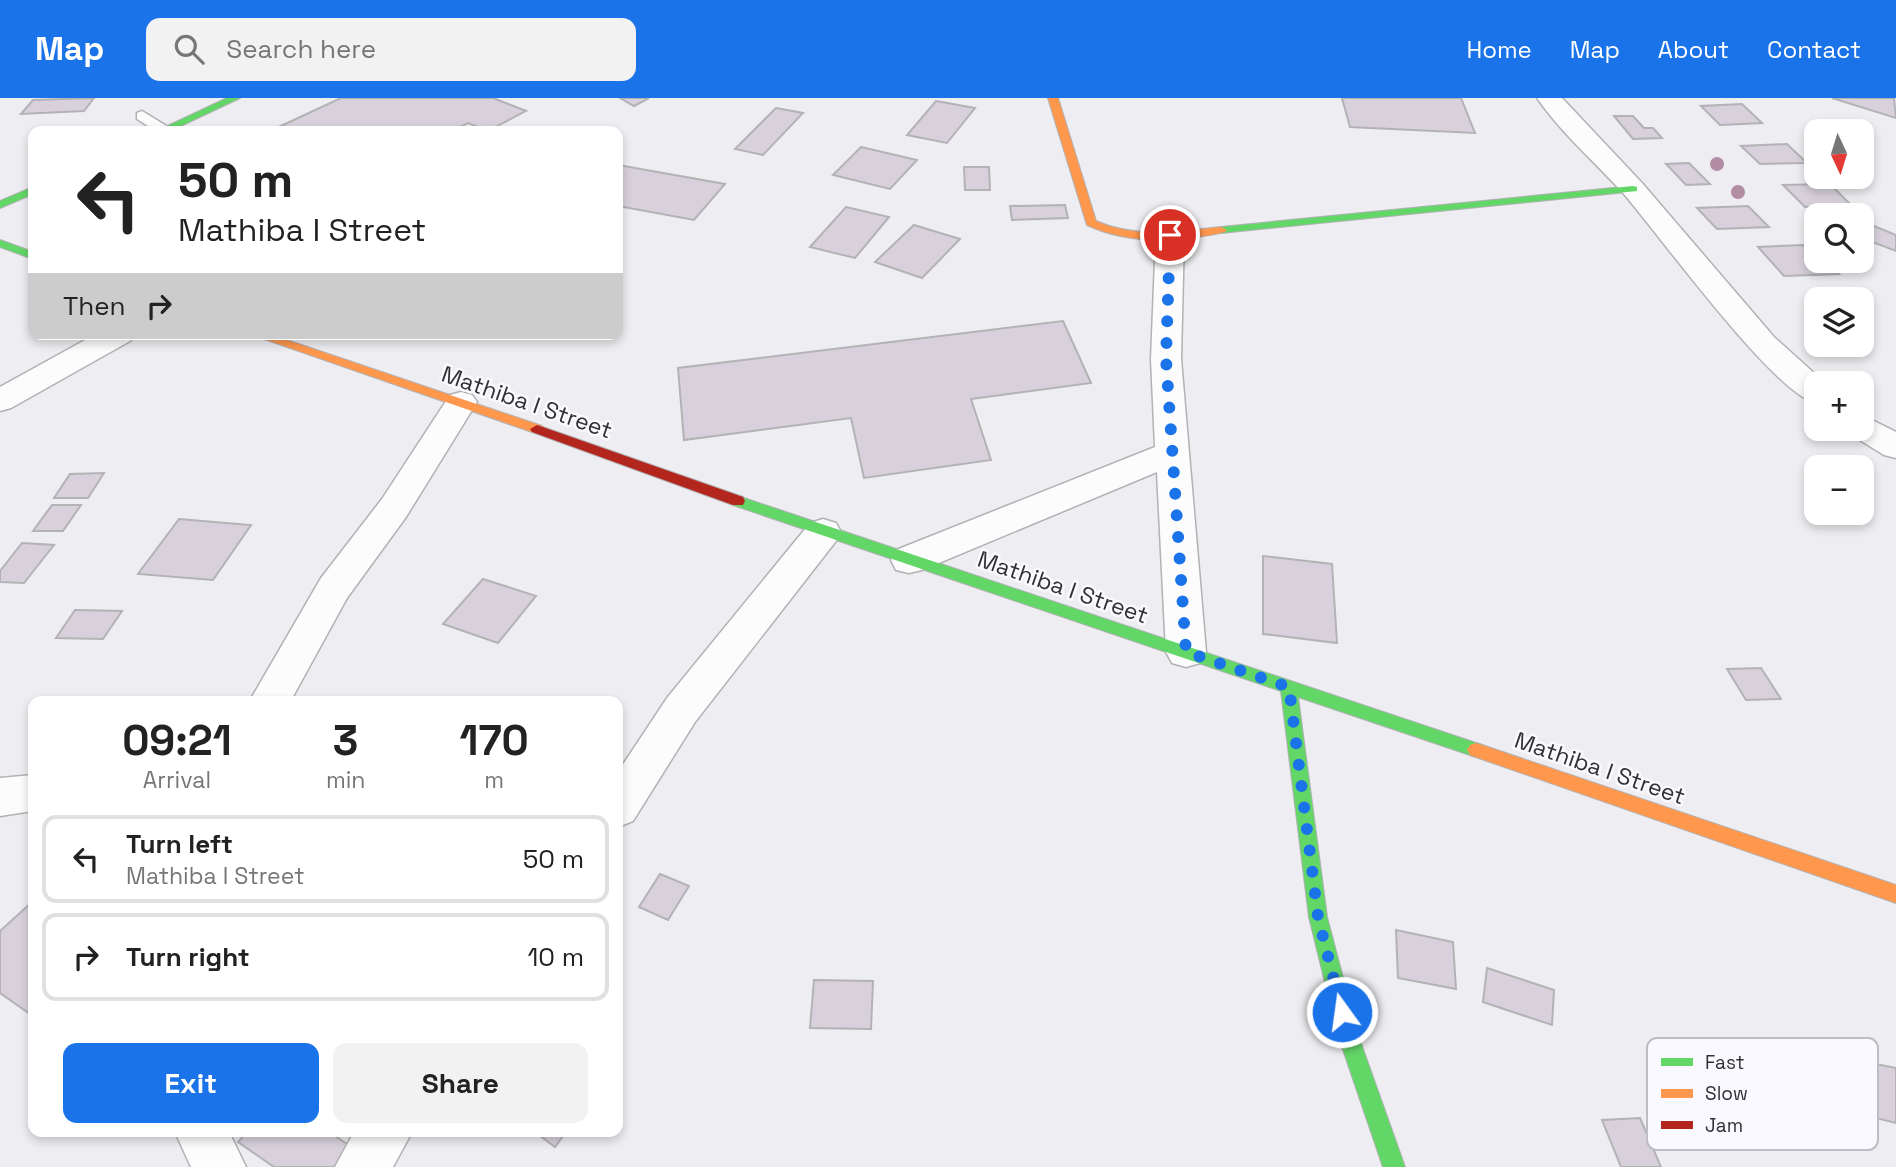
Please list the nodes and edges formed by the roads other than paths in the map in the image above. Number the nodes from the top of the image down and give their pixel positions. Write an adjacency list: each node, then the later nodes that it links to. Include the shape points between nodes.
1 (235, 98): 6 (main road)
2 (1053, 98): 10 (main road, via 1091,223 1116,234)
3 (1549, 98): 7 (street)
4 (142, 116): 5 (lane)
5 (157, 126)
6 (175, 126)
7 (1633, 189): 10 (main road); 15 (street, via 1763,344)
8 (28, 192): 9 (main road)
9 (0, 205)
10 (1170, 235): 20 (street, via 1166,359)
11 (0, 243): 12 (main road)
12 (28, 254)
13 (108, 340): 16 (street)
14 (274, 340): 17 (main road, Mathiba I Street)
15 (1804, 382)
16 (0, 401)
17 (461, 402): 21 (main road, Mathiba I Street); 25 (street, via 394,508 334,588)
18 (1874, 433): 19 (street)
19 (1896, 447)
20 (1174, 452): 22 (street); 23 (street)
21 (823, 532): 22 (main road, Mathiba I Street); 28 (street, via 681,710)
22 (909, 560): 23 (main road, Mathiba I Street)
23 (1186, 652): 24 (main road, Mathiba I Street)
24 (1289, 687): 29 (main road, Mathiba I Street); 34 (main road, via 1318,917 1348,1035)
25 (272, 696)
26 (28, 794): 27 (street)
27 (0, 797)
28 (623, 800)
29 (1896, 894)
30 (204, 1137): 32 (street)
31 (383, 1137): 33 (street)
32 (219, 1167)
33 (362, 1167)
34 (1394, 1167)

